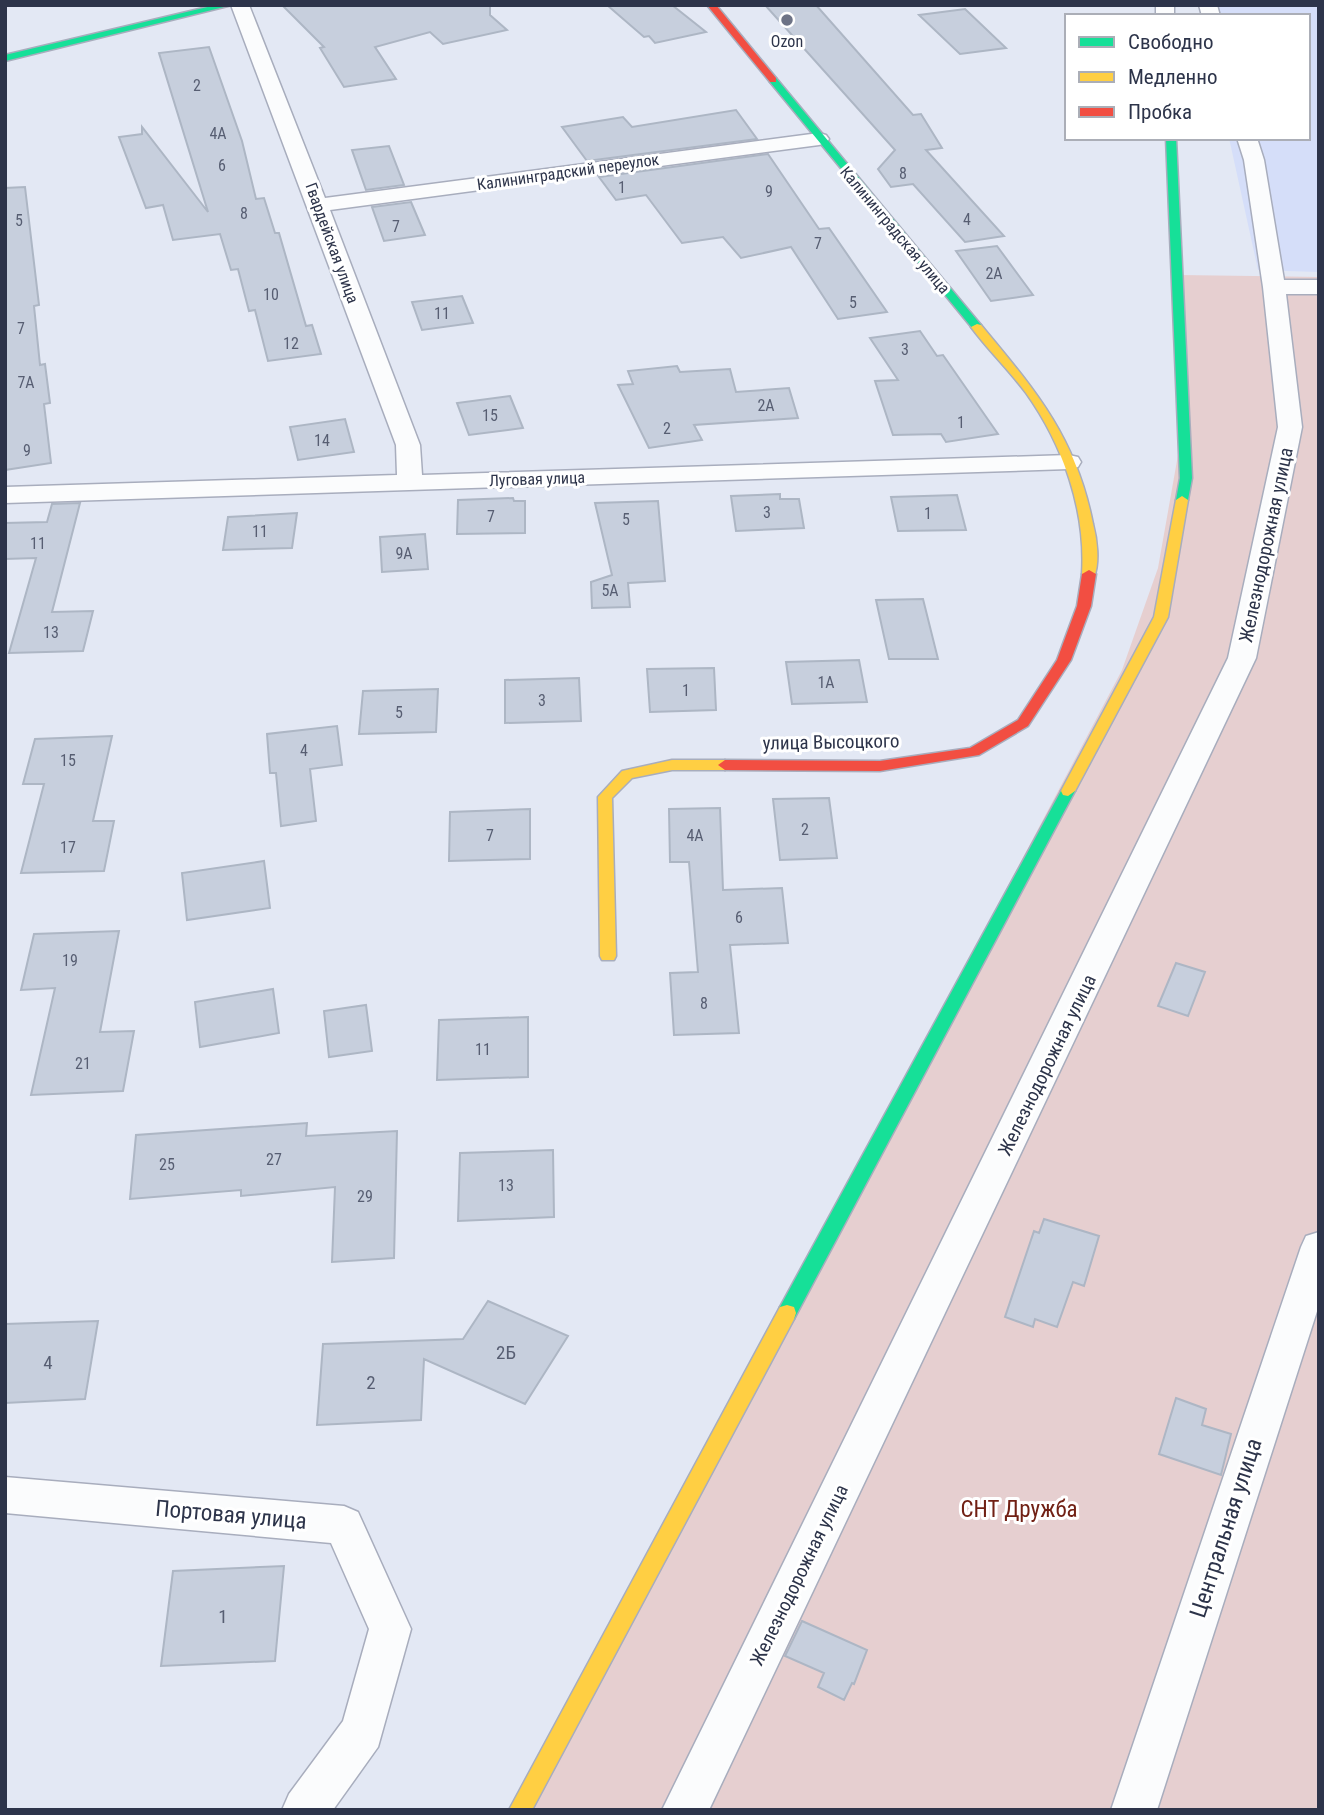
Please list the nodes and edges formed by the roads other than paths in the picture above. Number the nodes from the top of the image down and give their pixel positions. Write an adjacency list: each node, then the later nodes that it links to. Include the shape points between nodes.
1 (228, 5): 4 (street)
2 (240, 5): 8 (street, Гвардейская улица)
3 (711, 5): 5 (street, Калининградская улица)
4 (5, 58)
5 (819, 139): 8 (street, Калининградский переулок); 11 (street, Калининградская улица, via 1036,399)
6 (1171, 140): 18 (street, via 1186,478 1161,617)
7 (1248, 140): 9 (street, Железнодорожная улица)
8 (318, 205): 12 (street, Гвардейская улица, via 408,445)
9 (1274, 287): 10 (street); 19 (street, Железнодорожная улица, via 1290,427 1242,658)
10 (1319, 287)
11 (1069, 462): 12 (street, Луговая улица); 14 (street, улица Высоцкого, via 1088,516 1091,561 1084,606 1064,660 1023,723 974,752 880,766 672,765 627,774 605,797)
12 (410, 483): 13 (street, Луговая улица)
13 (5, 495)
14 (608, 956)
15 (1319, 1247): 20 (street, Центральная улица)
16 (5, 1495): 17 (street, Портовая улица, via 344,1525 390,1629 362,1732)
17 (304, 1810)
18 (520, 1810)
19 (685, 1810)
20 (1134, 1810)

